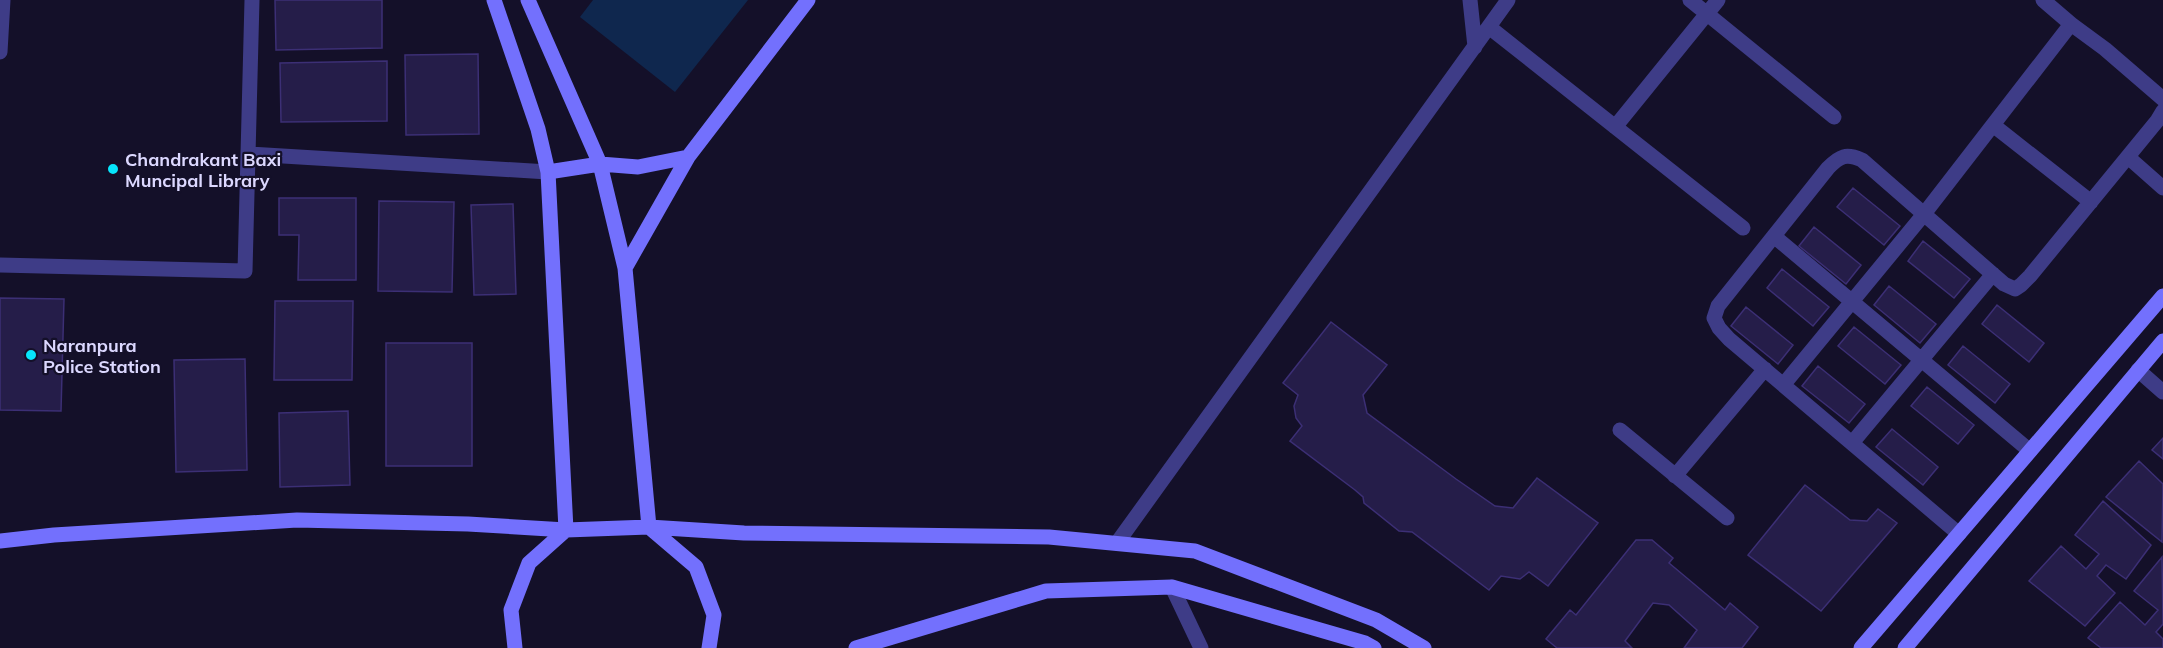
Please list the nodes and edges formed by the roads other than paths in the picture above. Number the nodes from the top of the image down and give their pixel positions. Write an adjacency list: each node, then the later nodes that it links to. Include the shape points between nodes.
1 (3, 0): 15 (street)
2 (252, 0): 21 (street)
3 (494, 0): 25 (main road, via 538,129)
4 (528, 0): 24 (main road)
5 (808, 0): 22 (main road)
6 (1470, 0): 14 (street)
7 (1509, 0): 13 (street)
8 (1690, 0): 11 (street)
9 (1718, 0): 11 (street)
10 (2043, 0): 12 (street)
11 (1707, 14): 18 (street); 20 (street)
12 (2071, 24): 16 (street); 19 (street)
13 (1489, 27): 14 (street); 20 (street)
14 (1475, 47): 51 (street)
15 (0, 52)
16 (2163, 99)
17 (2163, 111): 23 (street)
18 (1834, 117)
19 (1993, 125): 27 (street); 28 (street)
20 (1615, 127): 29 (street)
21 (248, 154): 25 (street); 31 (street, via 245,271)
22 (688, 157): 24 (main road, via 638,167); 32 (main road)
23 (2128, 157): 26 (street); 27 (street)
24 (600, 164): 25 (main road); 32 (main road)
25 (548, 172): 48 (main road)
26 (2163, 188)
27 (2091, 202): 33 (street, via 2021,285 2015,289)
28 (1924, 214): 30 (street, via 1862,160 1849,155 1838,157); 33 (street); 35 (street)
29 (1743, 228)
30 (1775, 237): 35 (street); 38 (street, via 1718,306 1714,318 1729,339)
31 (0, 265)
32 (624, 268): 47 (main road)
33 (1993, 274): 37 (street)
34 (2163, 296): 44 (main road)
35 (1851, 301): 37 (street); 40 (street)
36 (2163, 341): 39 (main road)
37 (1922, 361): 43 (street); 44 (street)
38 (1765, 369): 40 (street); 45 (street)
39 (2138, 370): 41 (street); 60 (main road)
40 (1784, 384): 43 (street)
41 (2163, 392)
42 (1620, 430): 45 (street)
43 (1852, 443): 49 (street)
44 (2030, 451): 49 (main road)
45 (1675, 476): 46 (street)
46 (1727, 518)
47 (648, 527): 48 (main road); 51 (main road, via 744,533 1049,537); 54 (main road, via 696,567 714,615)
48 (566, 530): 50 (main road, via 297,520); 53 (main road, via 529,563 511,610)
49 (1959, 534): 59 (main road)
50 (0, 541)
51 (1117, 543): 58 (main road, via 1195,551 1376,620)
52 (1172, 587): 55 (main road, via 1046,591); 56 (street); 57 (main road)
53 (515, 648)
54 (709, 648)
55 (856, 648)
56 (1201, 648)
57 (1374, 648)
58 (1424, 648)
59 (1861, 648)
60 (1905, 648)

